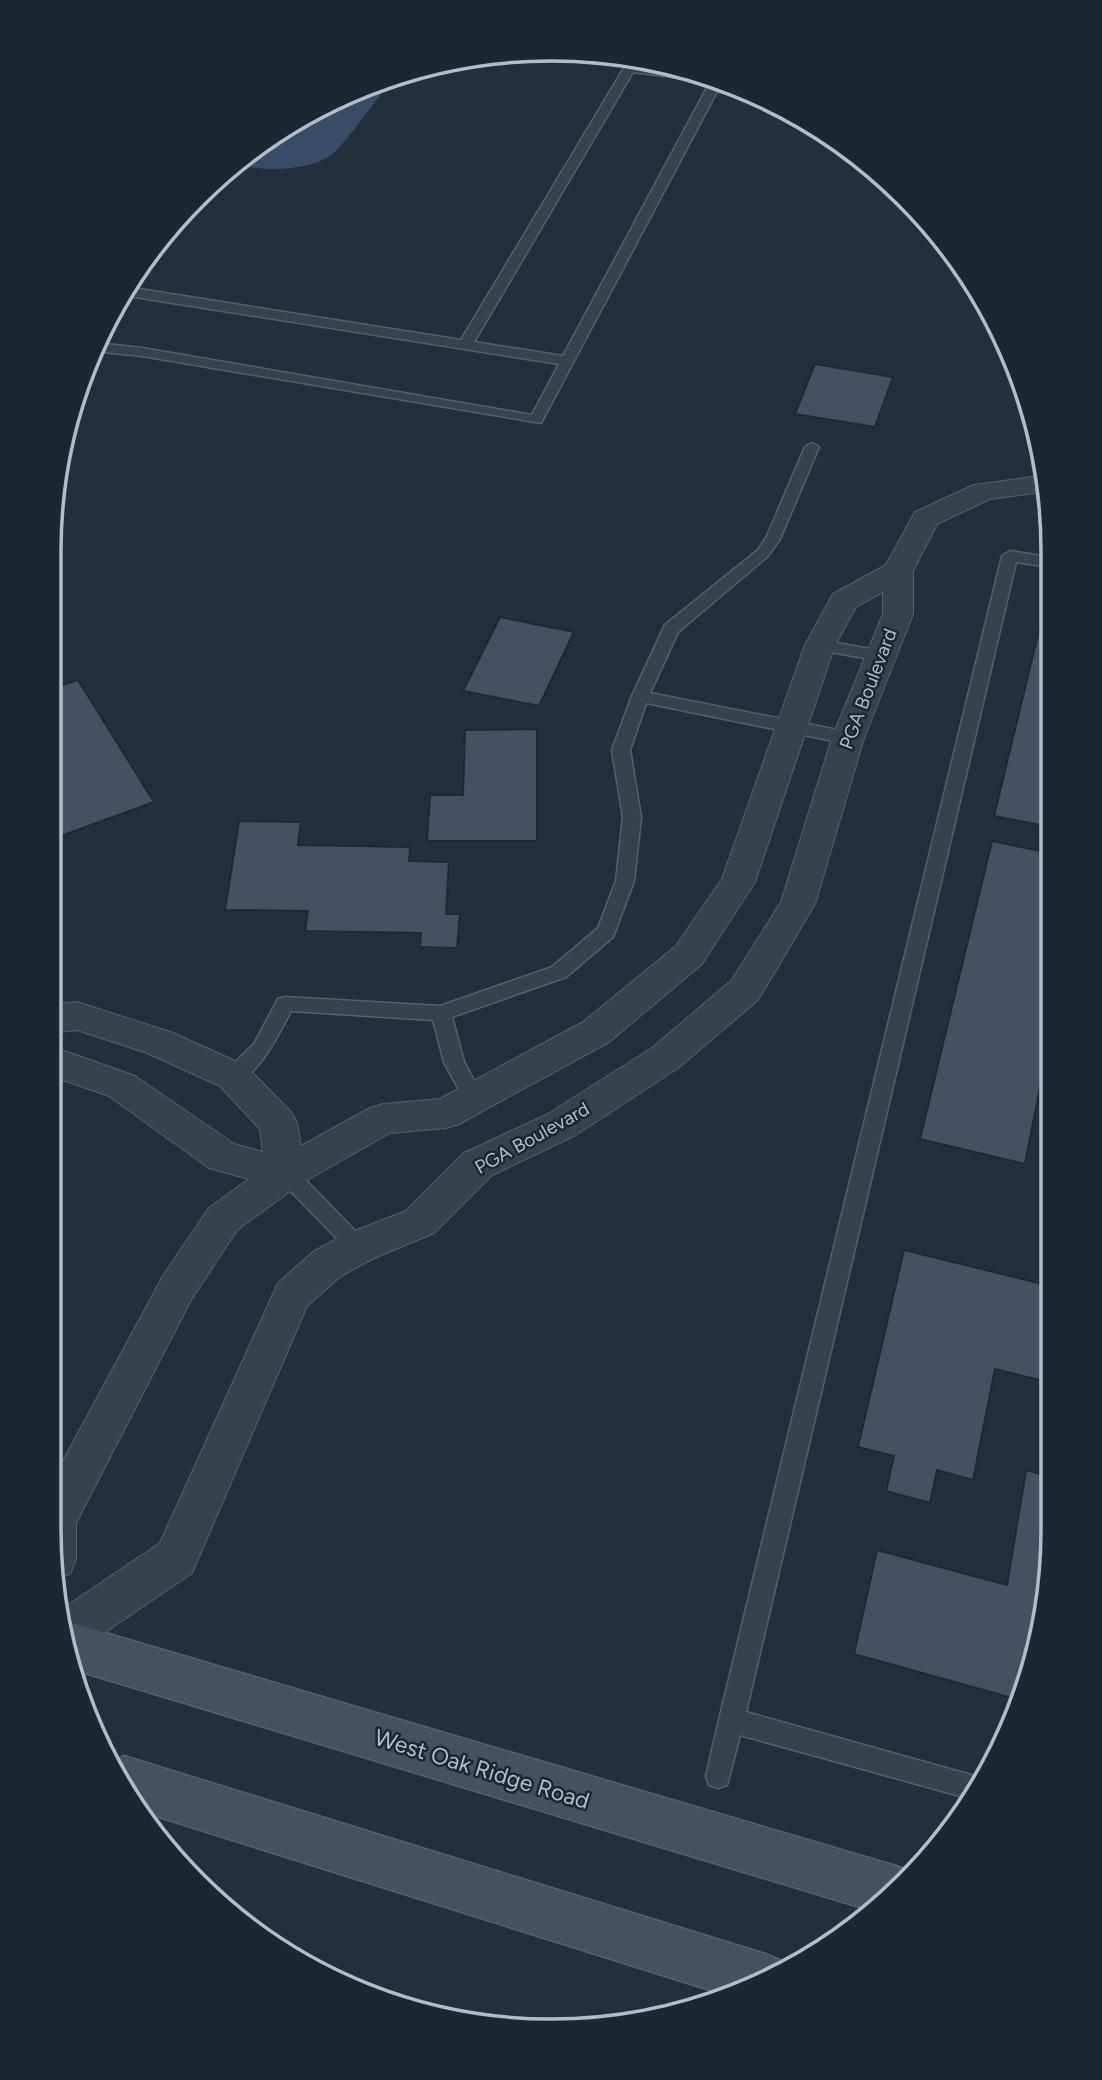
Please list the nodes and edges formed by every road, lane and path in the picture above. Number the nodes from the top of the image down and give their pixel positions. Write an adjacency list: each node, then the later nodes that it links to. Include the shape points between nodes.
1 (630, 68): 4 (lane)
2 (711, 88): 6 (lane)
3 (135, 294): 4 (lane)
4 (465, 345): 6 (lane)
5 (106, 348): 6 (lane, via 536,420)
6 (567, 361)
7 (811, 447): 13 (lane, via 775,537 763,553 671,629)
8 (1037, 484): 10 (street, PGA Boulevard, via 985,491 925,518)
9 (1041, 561): 26 (lane, via 1010,556)
10 (898, 571): 11 (street, via 844,601); 12 (street, PGA Boulevard, via 898,614)
11 (820, 645): 12 (lane); 14 (street)
12 (881, 656): 15 (street, PGA Boulevard)
13 (640, 696): 14 (lane); 16 (lane, via 621,750 632,817 625,881 606,932 559,972)
14 (792, 727): 15 (lane); 20 (street, via 738,882 688,954 596,1032)
15 (848, 738): 22 (street, PGA Boulevard, via 797,904 745,990 664,1058 561,1125 478,1164 420,1222)
16 (441, 1013): 19 (lane, via 285,1004 261,1049); 20 (lane, via 454,1062)
17 (61, 1018): 19 (street, via 77,1016 160,1043)
18 (61, 1064): 21 (street, via 122,1086 223,1157)
19 (233, 1076): 21 (street, via 278,1124)
20 (473, 1098): 21 (street, via 446,1112 383,1119)
21 (286, 1173): 22 (lane); 23 (street, via 223,1219 177,1288)
22 (358, 1247): 24 (street, PGA Boulevard, via 327,1264 292,1295 176,1558)
23 (61, 1508)
24 (72, 1629)
25 (76, 1647): 30 (street, West Oak Ridge Road)
26 (731, 1720): 27 (lane); 29 (lane)
27 (718, 1776)
28 (133, 1784): 31 (street)
29 (968, 1786)
30 (883, 1888)
31 (749, 1976)

